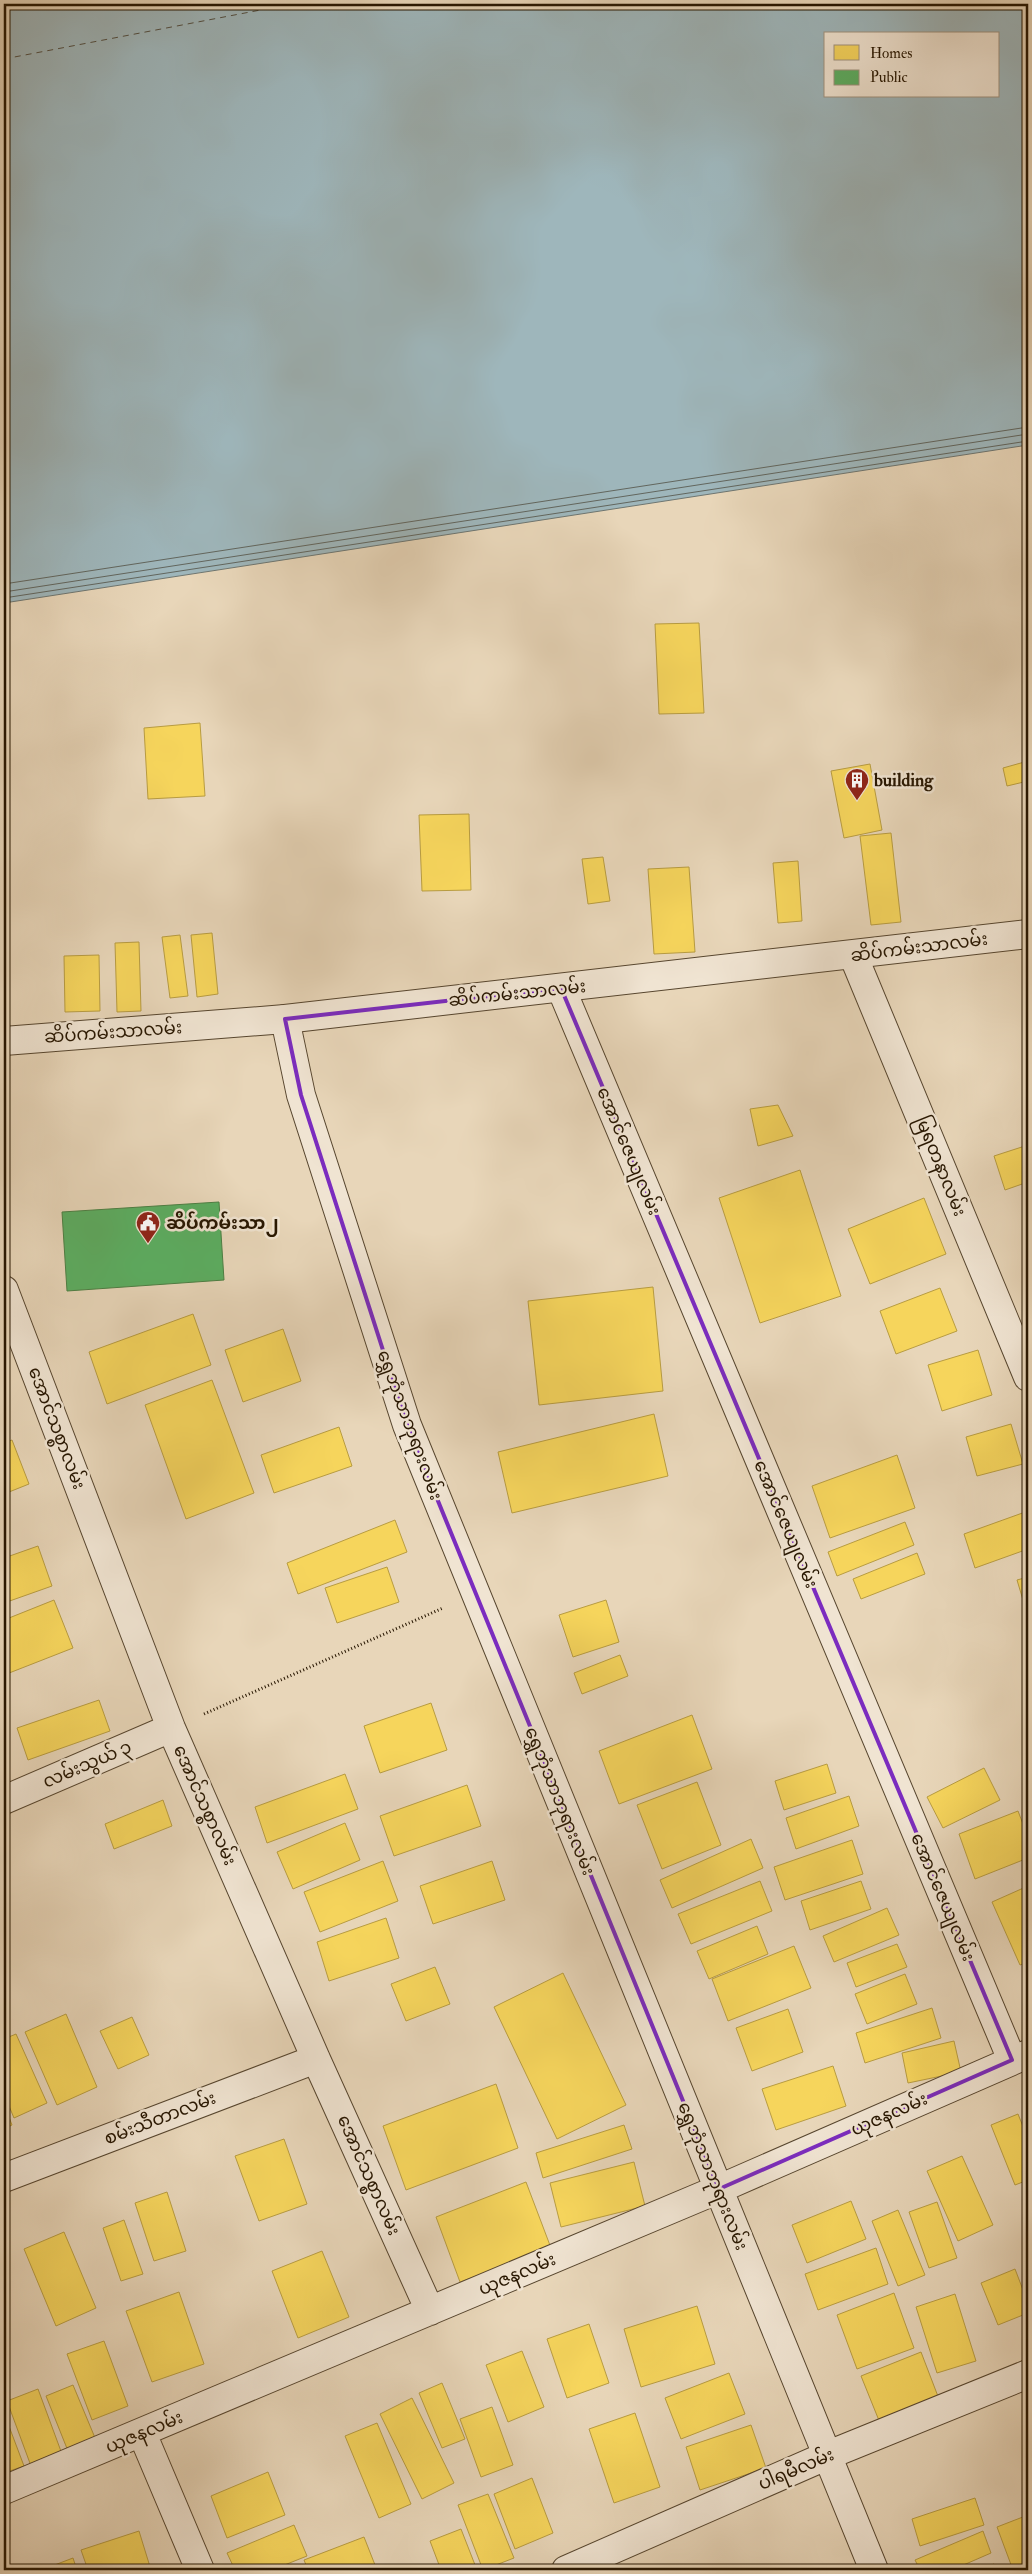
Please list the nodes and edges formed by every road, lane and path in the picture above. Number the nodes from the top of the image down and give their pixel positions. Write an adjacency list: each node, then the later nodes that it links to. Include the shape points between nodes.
1 (1028, 934): 2 (street, ဆိပ်ကမ်းသာလမ်း)
2 (853, 955): 3 (street, ဆိပ်ကမ်းသာလမ်း); 7 (street, မြရတနာလမ်း)
3 (561, 988): 4 (street, ဆိပ်ကမ်းသာလမ်း); 11 (street, အောင်ဇေယျလမ်း)
4 (285, 1018): 5 (street, ဆိပ်ကမ်းသာလမ်း); 8 (street, ရွှေဘုံသာဘုရားလမ်း, via 301,1095 407,1425)
5 (4, 1040)
6 (4, 1290): 9 (street, အောင်သစ္စာလမ်း)
7 (1028, 1377)
8 (476, 1594): 9 (path); 14 (street, ရွှေဘုံသာဘုရားလမ်း)
9 (171, 1728): 10 (street, လမ်းသွယ် ၃); 12 (street, အောင်သစ္စာလမ်း)
10 (4, 1800)
11 (1020, 2057): 14 (street, ယုဇနလမ်း)
12 (316, 2059): 13 (street, စမ်းသီတာလမ်း); 15 (street, အောင်သစ္စာလမ်း)
13 (4, 2178)
14 (719, 2189): 15 (street, ယုဇနလမ်း); 18 (street, ရွှေဘုံသာဘုရားလမ်း)
15 (430, 2311): 17 (street, ယုဇနလမ်း)
16 (1028, 2374): 18 (street, ပါရမီလမ်း)
17 (142, 2433): 19 (street, ယုဇနလမ်း); 20 (street)
18 (826, 2456): 21 (street, ပါရမီလမ်း); 22 (street, ရွှေဘုံသာဘုရားလမ်း)
19 (4, 2490)
20 (200, 2570)
21 (566, 2570)
22 (874, 2570)

